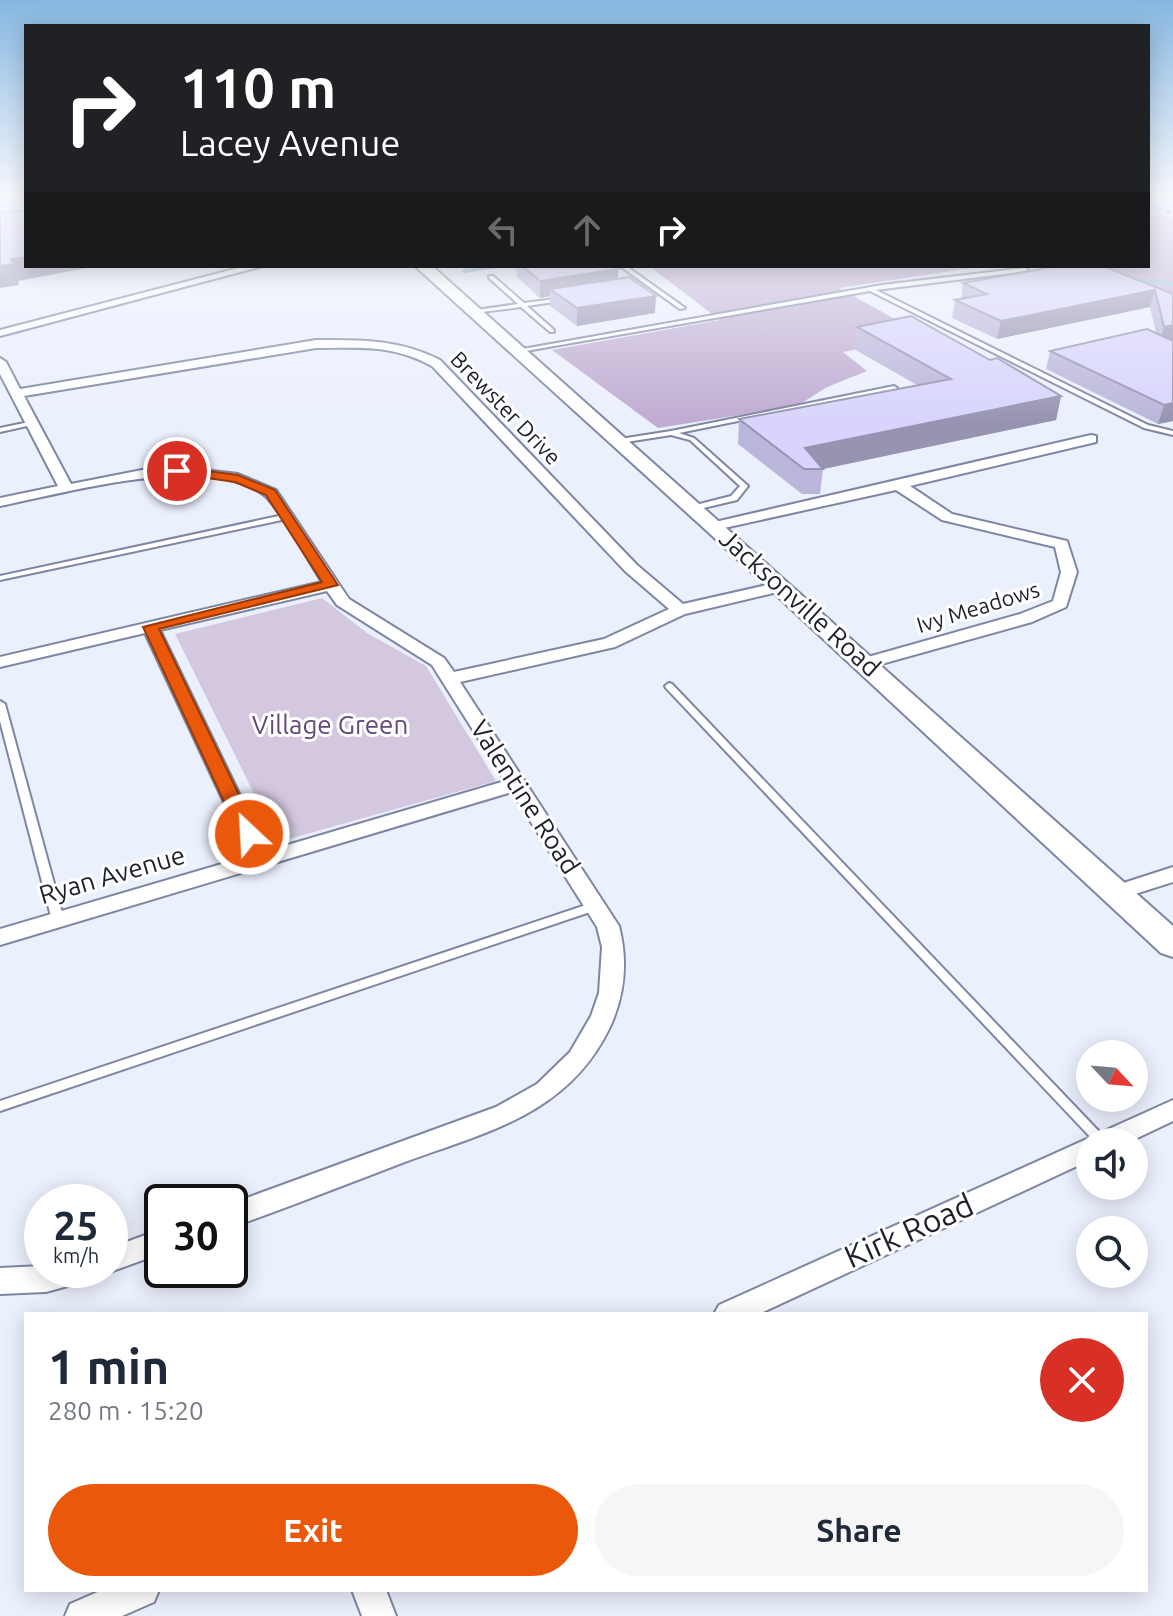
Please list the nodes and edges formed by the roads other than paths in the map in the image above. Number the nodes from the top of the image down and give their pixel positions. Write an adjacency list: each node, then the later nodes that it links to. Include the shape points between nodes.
1 (202, 271): 14 (street)
2 (237, 271): 16 (street)
3 (429, 271): 13 (main road, Jacksonville Road)
4 (630, 271): 7 (lane)
5 (1014, 271): 9 (lane)
6 (491, 277): 11 (lane)
7 (650, 286): 8 (lane); 12 (lane)
8 (636, 288)
9 (871, 289): 17 (lane); 24 (lane, via 1146,427)
10 (565, 299): 11 (lane)
11 (522, 305): 13 (lane); 15 (lane)
12 (682, 308)
13 (476, 312): 17 (main road, Jacksonville Road)
14 (0, 323)
15 (552, 331)
16 (0, 333)
17 (520, 350): 26 (main road, Jacksonville Road)
18 (0, 362): 20 (street)
19 (894, 388): 23 (lane)
20 (19, 393): 21 (street); 36 (street, Brewster Drive, via 316,344 370,343 411,350 436,363 631,568)
21 (34, 423): 22 (lane); 28 (street)
22 (0, 430)
23 (671, 433): 26 (lane); 30 (lane, via 692,439 744,486 734,498)
24 (1173, 433)
25 (1091, 439): 27 (street)
26 (620, 441): 30 (main road, Jacksonville Road)
27 (898, 485): 32 (street); 39 (street, Ivy Meadows, via 947,517 1062,544 1069,572 1060,604)
28 (66, 488): 29 (street, Valentine Road); 31 (street, Valentine Road, via 159,472 209,473 262,488)
29 (0, 502)
30 (695, 508): 32 (main road, Jacksonville Road)
31 (288, 516): 33 (lane); 34 (street, Valentine Road)
32 (715, 526): 35 (main road, Jacksonville Road)
33 (0, 578)
34 (331, 585): 37 (street); 40 (street, Valentine Road, via 343,602 438,662)
35 (780, 587): 36 (street); 39 (main road, Jacksonville Road)
36 (680, 610): 40 (street, via 609,643)
37 (150, 627): 38 (street); 44 (street)
38 (0, 662)
39 (867, 663): 46 (main road, Jacksonville Road)
40 (448, 679): 43 (street, Valentine Road)
41 (669, 686): 53 (lane)
42 (0, 704): 48 (lane)
43 (516, 784): 44 (street, Ryan Avenue); 47 (street, Valentine Road)
44 (261, 860): 48 (street, Ryan Avenue)
45 (1173, 874): 46 (street)
46 (1116, 893): 50 (main road, Jacksonville Road)
47 (595, 906): 51 (lane); 56 (street, Valentine Road, via 616,947 613,991 586,1044 554,1085 494,1118)
48 (58, 920): 49 (street, Ryan Avenue)
49 (0, 937)
50 (1173, 945)
51 (0, 1106)
52 (1173, 1110): 54 (street)
53 (1090, 1128)
54 (1134, 1128)
55 (1076, 1154): 59 (street, Kirk Road)
56 (248, 1209)
57 (24, 1280): 58 (street)
58 (0, 1281)
59 (733, 1312)
60 (137, 1592): 62 (street)
61 (370, 1592): 63 (street)
62 (82, 1616)
63 (379, 1616)

